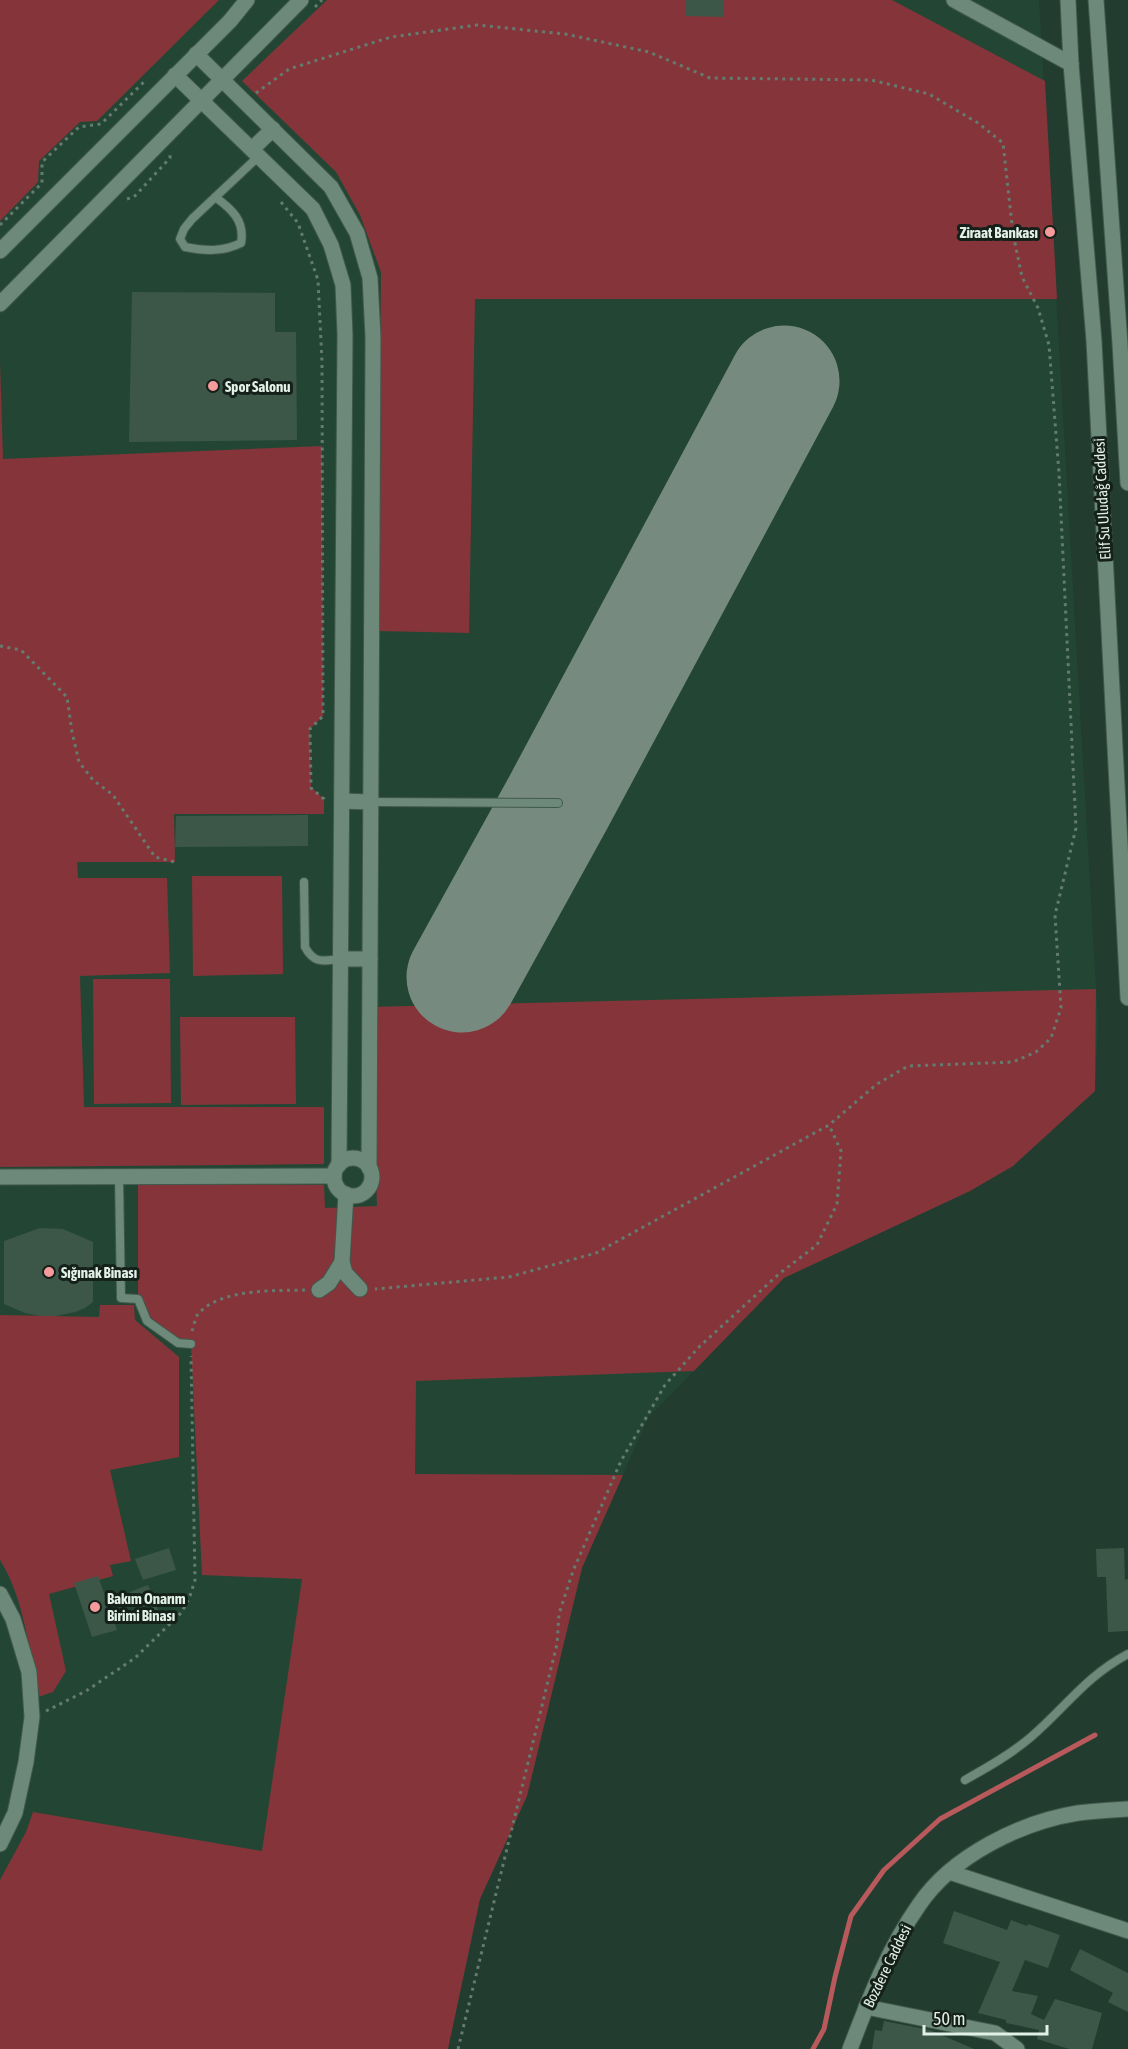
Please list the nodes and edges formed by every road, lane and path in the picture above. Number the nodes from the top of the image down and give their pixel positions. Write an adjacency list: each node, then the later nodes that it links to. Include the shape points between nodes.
1 (247, 0): 6 (street)
2 (301, 0): 10 (street)
3 (954, 0): 7 (street)
4 (1068, 0): 7 (street, Elif Su Uludağ Caddesi)
5 (1096, 0): 20 (street, Elif Su Uludağ Caddesi)
6 (196, 54): 9 (street); 10 (street)
7 (1071, 64): 30 (street, Elif Su Uludağ Caddesi, via 1094,341)
8 (152, 75): 17 (path, via 100,124 79,127 42,162 42,183)
9 (175, 75): 11 (street); 18 (street)
10 (222, 78): 11 (street); 12 (street)
11 (201, 99): 14 (street); 19 (street)
12 (244, 100): 13 (street); 31 (path, via 289,69 391,37 477,25 565,34 649,52 710,78 871,80 929,94 1003,142 1022,277 1038,308 1048,345 1059,473 1076,828 1055,915 1061,1008 1051,1038 1036,1052 1013,1062 908,1066 877,1084)
13 (273, 129): 14 (street); 23 (street, via 331,187 357,233 370,278)
14 (256, 152): 16 (lane); 22 (street, via 313,209 331,245 343,285)
15 (276, 196): 25 (path, via 298,223 318,280 322,362 323,716 310,729 311,788 324,799)
16 (215, 198): 16 (lane, via 184,229 180,240 185,247 204,251 230,249 242,243 244,231 235,213)
17 (0, 225)
18 (0, 251)
19 (2, 298)
20 (1128, 483)
21 (0, 646): 26 (path, via 21,650 67,697 79,762 93,780 113,795 155,857)
22 (342, 801): 23 (street); 28 (street)
23 (371, 802): 24 (lane); 29 (street)
24 (558, 803)
25 (324, 807)
26 (175, 862)
27 (304, 882): 28 (lane, via 305,947 310,956 321,961)
28 (340, 959): 29 (street); 33 (street)
29 (370, 959): 32 (street)
30 (1128, 998)
31 (829, 1125): 38 (path, via 596,1253 509,1276); 50 (path, via 842,1150 837,1204 817,1245 715,1332 665,1385 621,1461 573,1571)
32 (369, 1168): 33 (street, via 355,1158 343,1161); 36 (street, via 371,1179 366,1190 355,1196)
33 (336, 1170): 35 (street); 36 (street, via 338,1188)
34 (0, 1177): 35 (street)
35 (119, 1177): 40 (lane, via 121,1298 138,1299 147,1321 178,1343)
36 (346, 1194): 37 (street)
37 (342, 1262): 38 (street, via 345,1273); 39 (street, via 329,1283)
38 (360, 1289)
39 (319, 1290): 40 (path, via 264,1291 218,1299 197,1315)
40 (191, 1344): 43 (path, via 195,1580 190,1596 182,1611 135,1658 86,1691)
41 (0, 1594): 43 (street, via 13,1619 29,1672)
42 (1128, 1654): 44 (lane, via 1087,1682 1013,1751)
43 (32, 1718): 46 (street, via 15,1813)
44 (965, 1780)
45 (1128, 1809): 47 (street, Bozdere Caddesi, via 1077,1813 1029,1826 989,1844)
46 (0, 1844)
47 (949, 1872): 48 (street); 49 (street, Bozdere Caddesi, via 920,1903 894,1945)
48 (1128, 1931)
49 (866, 2007): 51 (street, Bozdere Caddesi); 52 (street, via 995,2033)
50 (458, 2049)
51 (850, 2049)
52 (1017, 2049)

